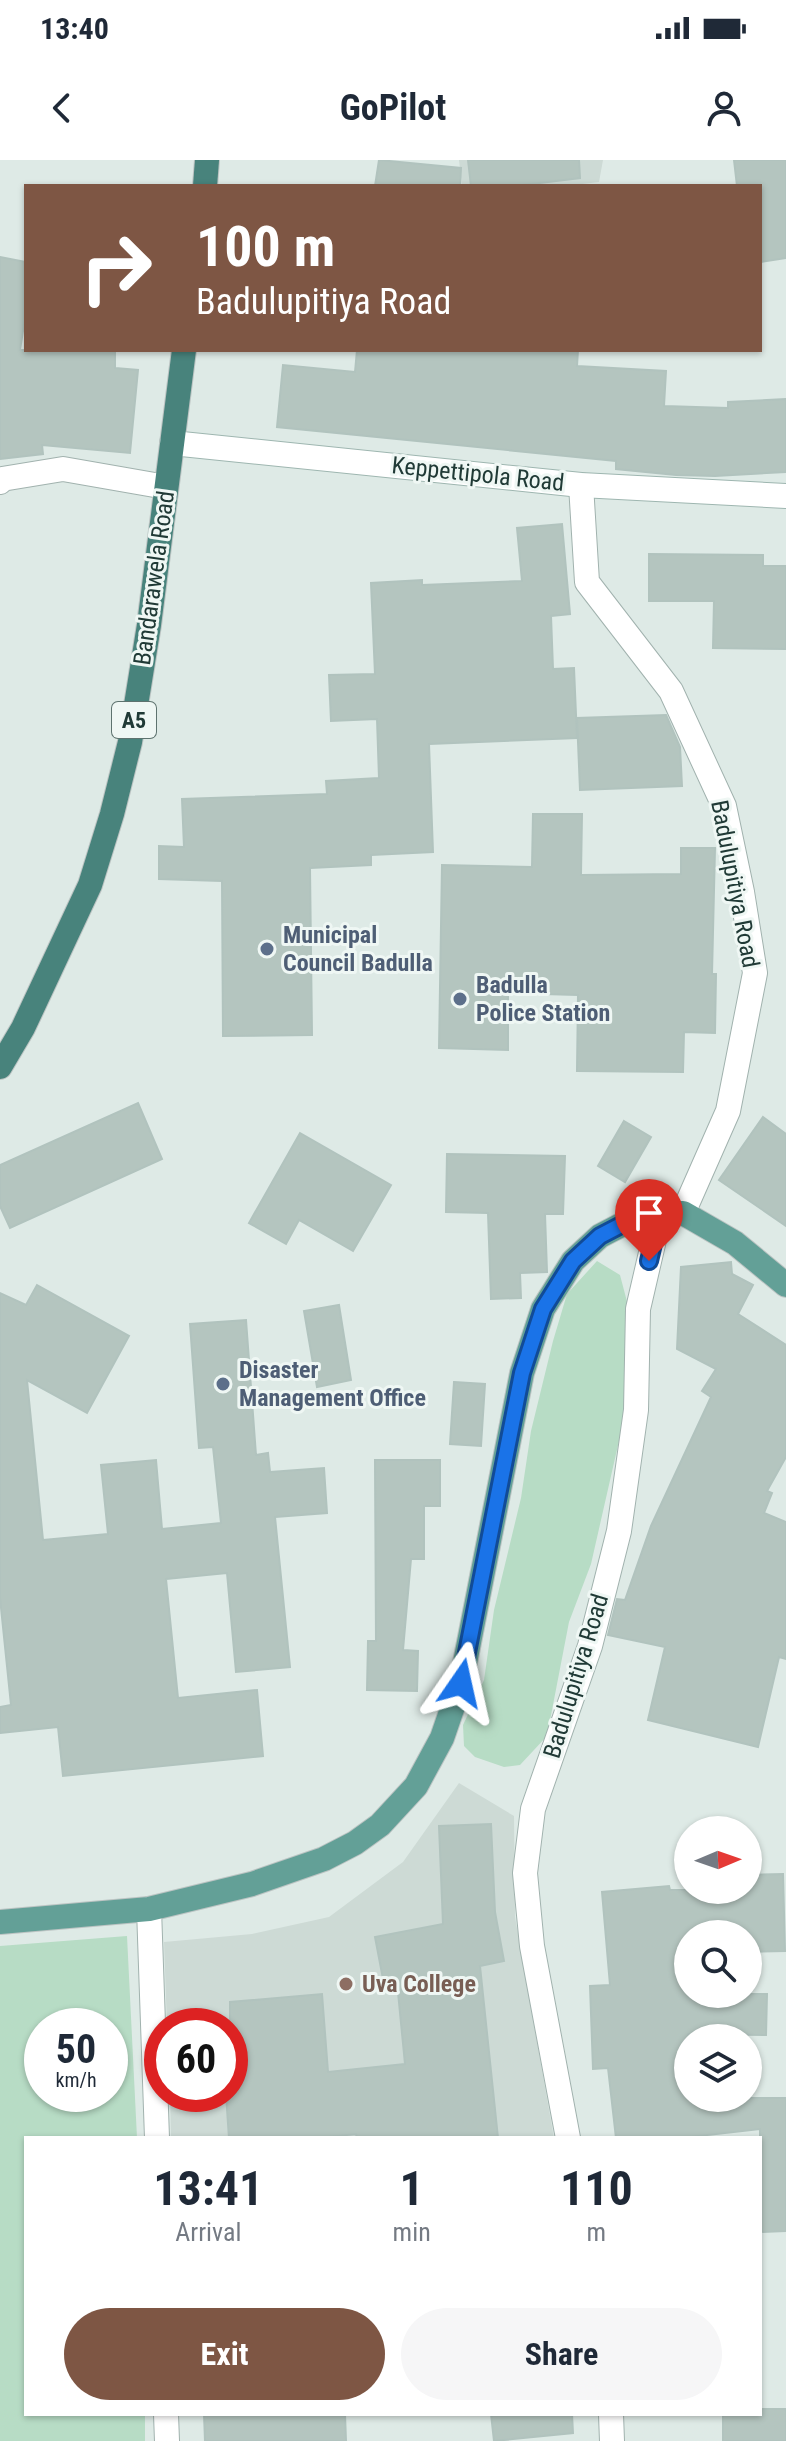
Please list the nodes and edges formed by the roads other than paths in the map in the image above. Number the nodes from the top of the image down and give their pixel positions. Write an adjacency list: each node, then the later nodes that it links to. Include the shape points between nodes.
1 (207, 160): 2 (highway)
2 (205, 184)
3 (184, 352): 4 (highway, Bandarawela Road / A5)
4 (172, 443): 6 (street, Keppettipola Road); 7 (highway, Bandarawela Road / A5)
5 (0, 482): 7 (street, via 63,469)
6 (581, 485): 8 (street, Keppettipola Road); 10 (street, Badulupitiya Road, via 587,582 671,691 724,806 755,973 728,1111)
7 (166, 487): 9 (highway, Bandarawela Road / A5, via 133,727 112,814 90,885)
8 (786, 496)
9 (0, 1067)
10 (671, 1214): 11 (main road, via 735,1243); 12 (main road, via 623,1224 600,1236 573,1261 543,1309 522,1373 461,1683 442,1738 416,1786 380,1825 324,1859 252,1884); 15 (street, Badulupitiya Road, via 638,1309 636,1410 619,1531 590,1646 533,1809 525,1873 532,1946)
11 (786, 1285)
12 (149, 1909): 13 (main road); 14 (street)
13 (0, 1922)
14 (157, 2136)
15 (568, 2136)
16 (166, 2416): 18 (street)
17 (611, 2416): 19 (street)
18 (167, 2441)
19 (612, 2441)

